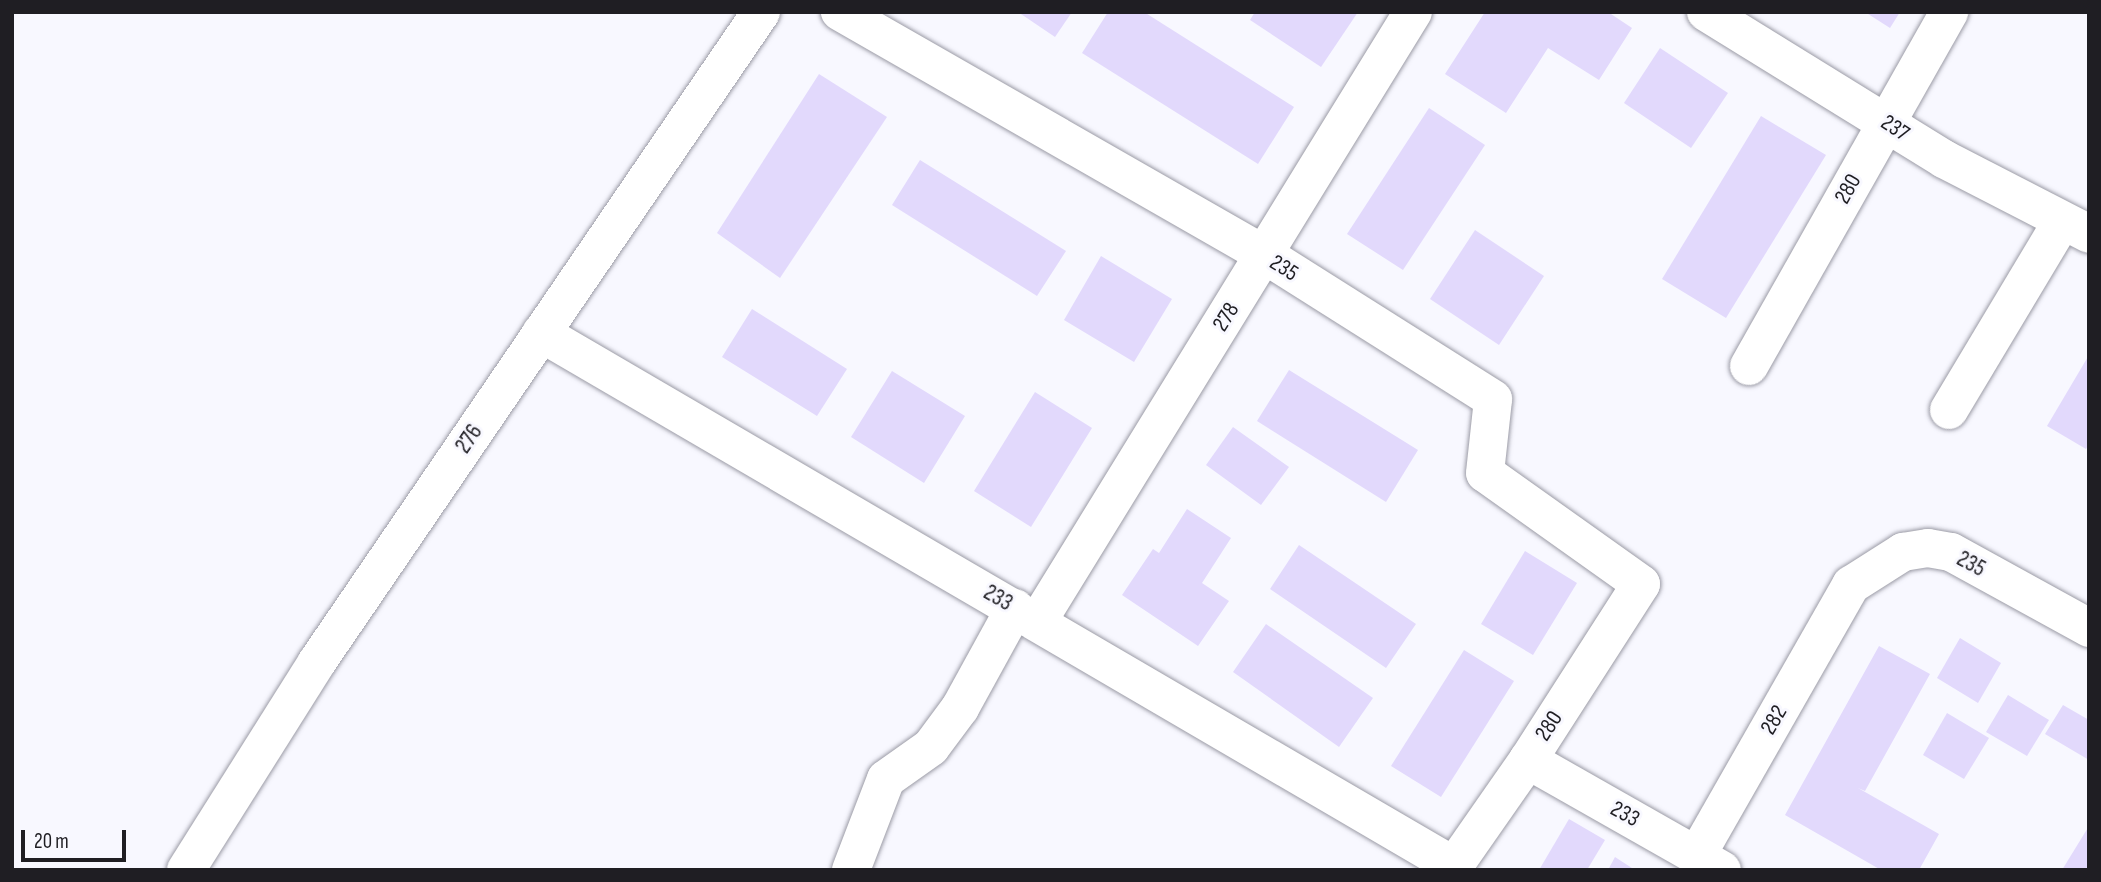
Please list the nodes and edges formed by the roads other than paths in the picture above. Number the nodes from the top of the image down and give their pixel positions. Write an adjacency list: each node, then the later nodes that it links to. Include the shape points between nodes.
1 (761, 12): 9 (street, 276)
2 (840, 12): 8 (street, 235)
3 (1413, 12): 8 (street, 278)
4 (1706, 12): 6 (street, 237)
5 (1949, 12): 6 (street, 280)
6 (1886, 121): 7 (street, 237, via 1944,159); 10 (street, 280)
7 (2076, 228): 11 (street)
8 (1265, 255): 12 (street, 235, via 1493,399 1485,473); 14 (street, 278)
9 (541, 333): 14 (street, 233); 19 (street, 276, via 317,663)
10 (1749, 366)
11 (1949, 410)
12 (1641, 584): 16 (street, 280)
13 (1851, 585): 15 (street, 235, via 1903,552 1928,548 1951,552); 17 (street, 282)
14 (1026, 614): 18 (street, 233); 20 (street, 278, via 931,747 886,779)
15 (2089, 628)
16 (1528, 760): 17 (street, 233); 18 (street, 280)
17 (1710, 862)
18 (1454, 866)
19 (186, 870)
20 (851, 870)

